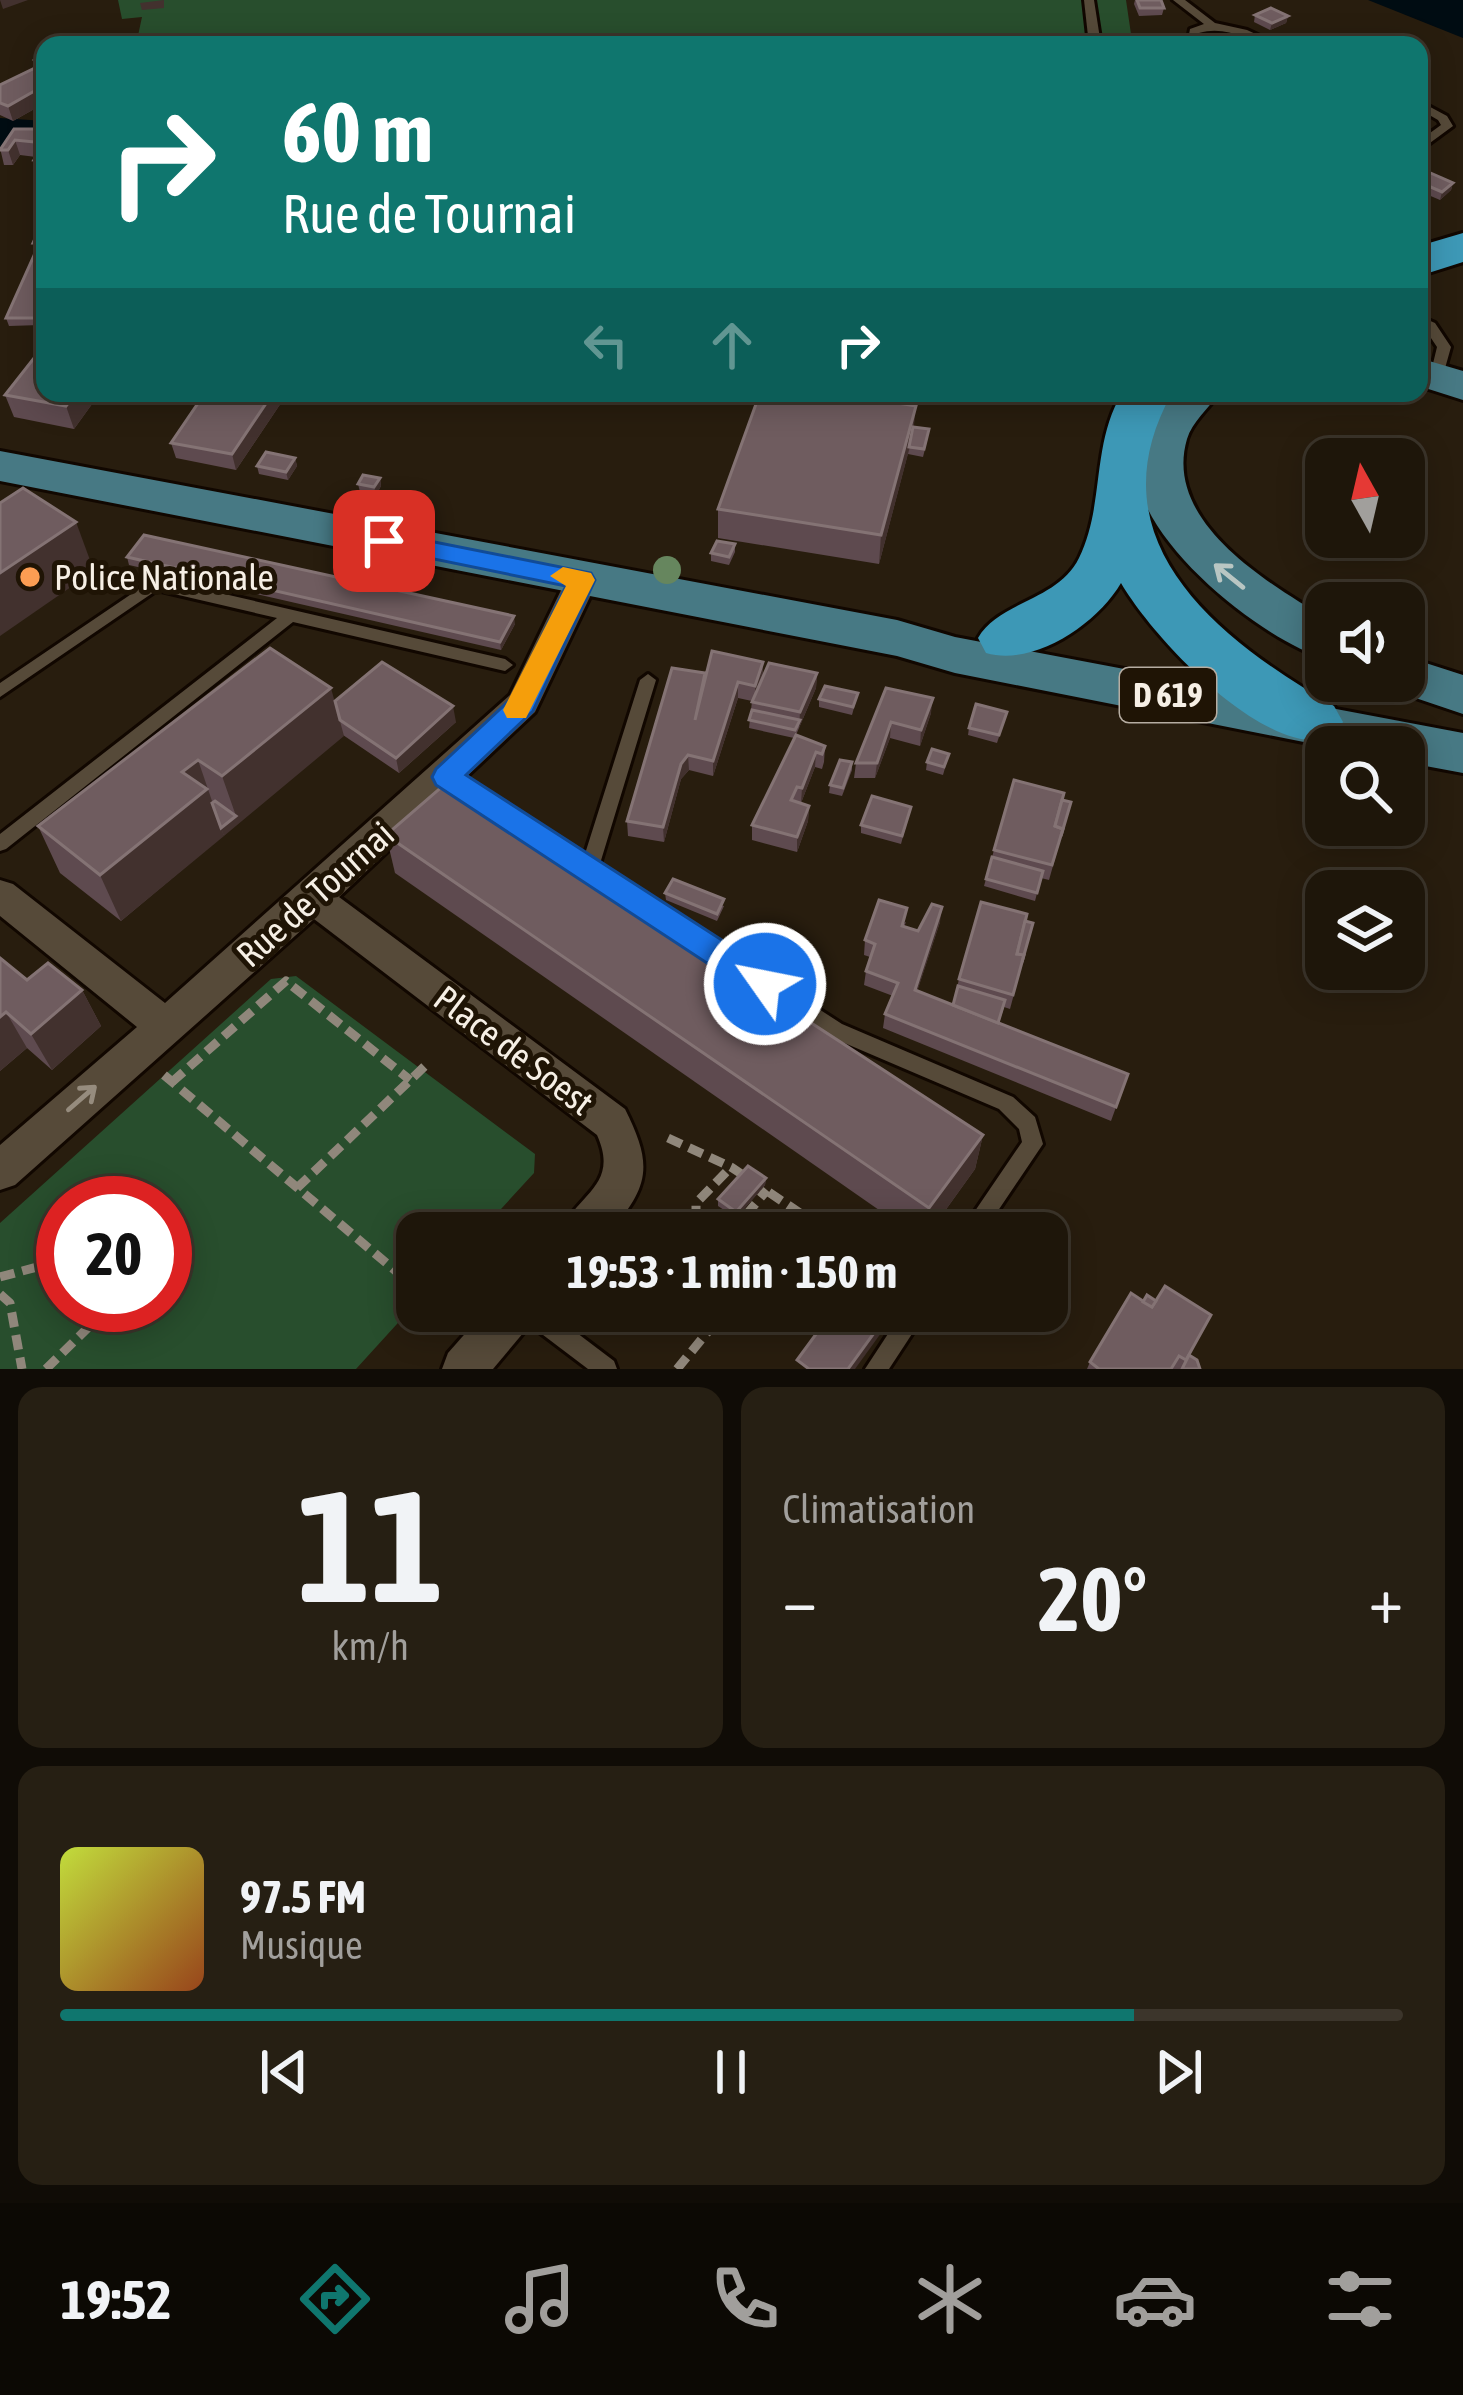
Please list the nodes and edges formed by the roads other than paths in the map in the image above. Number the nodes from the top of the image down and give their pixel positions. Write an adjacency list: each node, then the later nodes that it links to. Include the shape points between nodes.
1 (1089, 0): 4 (lane)
2 (1178, 0): 3 (lane)
3 (1210, 24): 5 (lane); 6 (lane)
4 (1094, 36)
5 (1194, 36)
6 (1252, 36)
7 (1428, 109): 8 (lane, via 1447,126)
8 (1428, 141)
9 (1463, 247): 10 (highway)
10 (1428, 259)
11 (1428, 325): 12 (lane, via 1444,347)
12 (1440, 378)
13 (1143, 402): 16 (highway, via 1121,457)
14 (1188, 402): 19 (main road, one-way to 14, via 1216,566 1172,511 1160,480 1161,447 1170,419)
15 (0, 466): 17 (main road, D 619)
16 (1119, 517): 21 (highway, via 1099,579 1052,621); 25 (highway, via 1159,597)
17 (582, 580): 20 (main road, D 619); 30 (street, Rue de Tournai, via 524,704)
18 (291, 615): 22 (lane); 26 (lane, via 155,584); 31 (lane)
19 (1305, 628)
20 (897, 638): 21 (main road, D 619); 28 (main road, D 619)
21 (1007, 638): 25 (main road, D 619)
22 (505, 665)
23 (647, 680): 32 (lane)
24 (1425, 682): 27 (main road)
25 (1244, 683): 28 (highway); 29 (main road, D 619)
26 (0, 691)
27 (1463, 695)
28 (1312, 722): 29 (main road, D 619)
29 (1457, 745)
30 (446, 777): 32 (lane); 34 (street, Rue de Tournai)
31 (0, 844)
32 (589, 870): 38 (lane, via 835,1030 1006,1103 1028,1124 1033,1144)
33 (0, 895): 35 (street)
34 (313, 898): 35 (street, Rue de Tournai); 37 (street, Place de Soest, via 611,1122 628,1153 626,1181)
35 (165, 1026): 36 (street, Rue de Tournai, one-way to 35)
36 (0, 1171)
37 (599, 1212)
38 (985, 1212)
39 (496, 1332): 42 (street)
40 (558, 1332): 43 (lane)
41 (902, 1332): 44 (lane)
42 (464, 1369)
43 (607, 1369)
44 (876, 1369)

